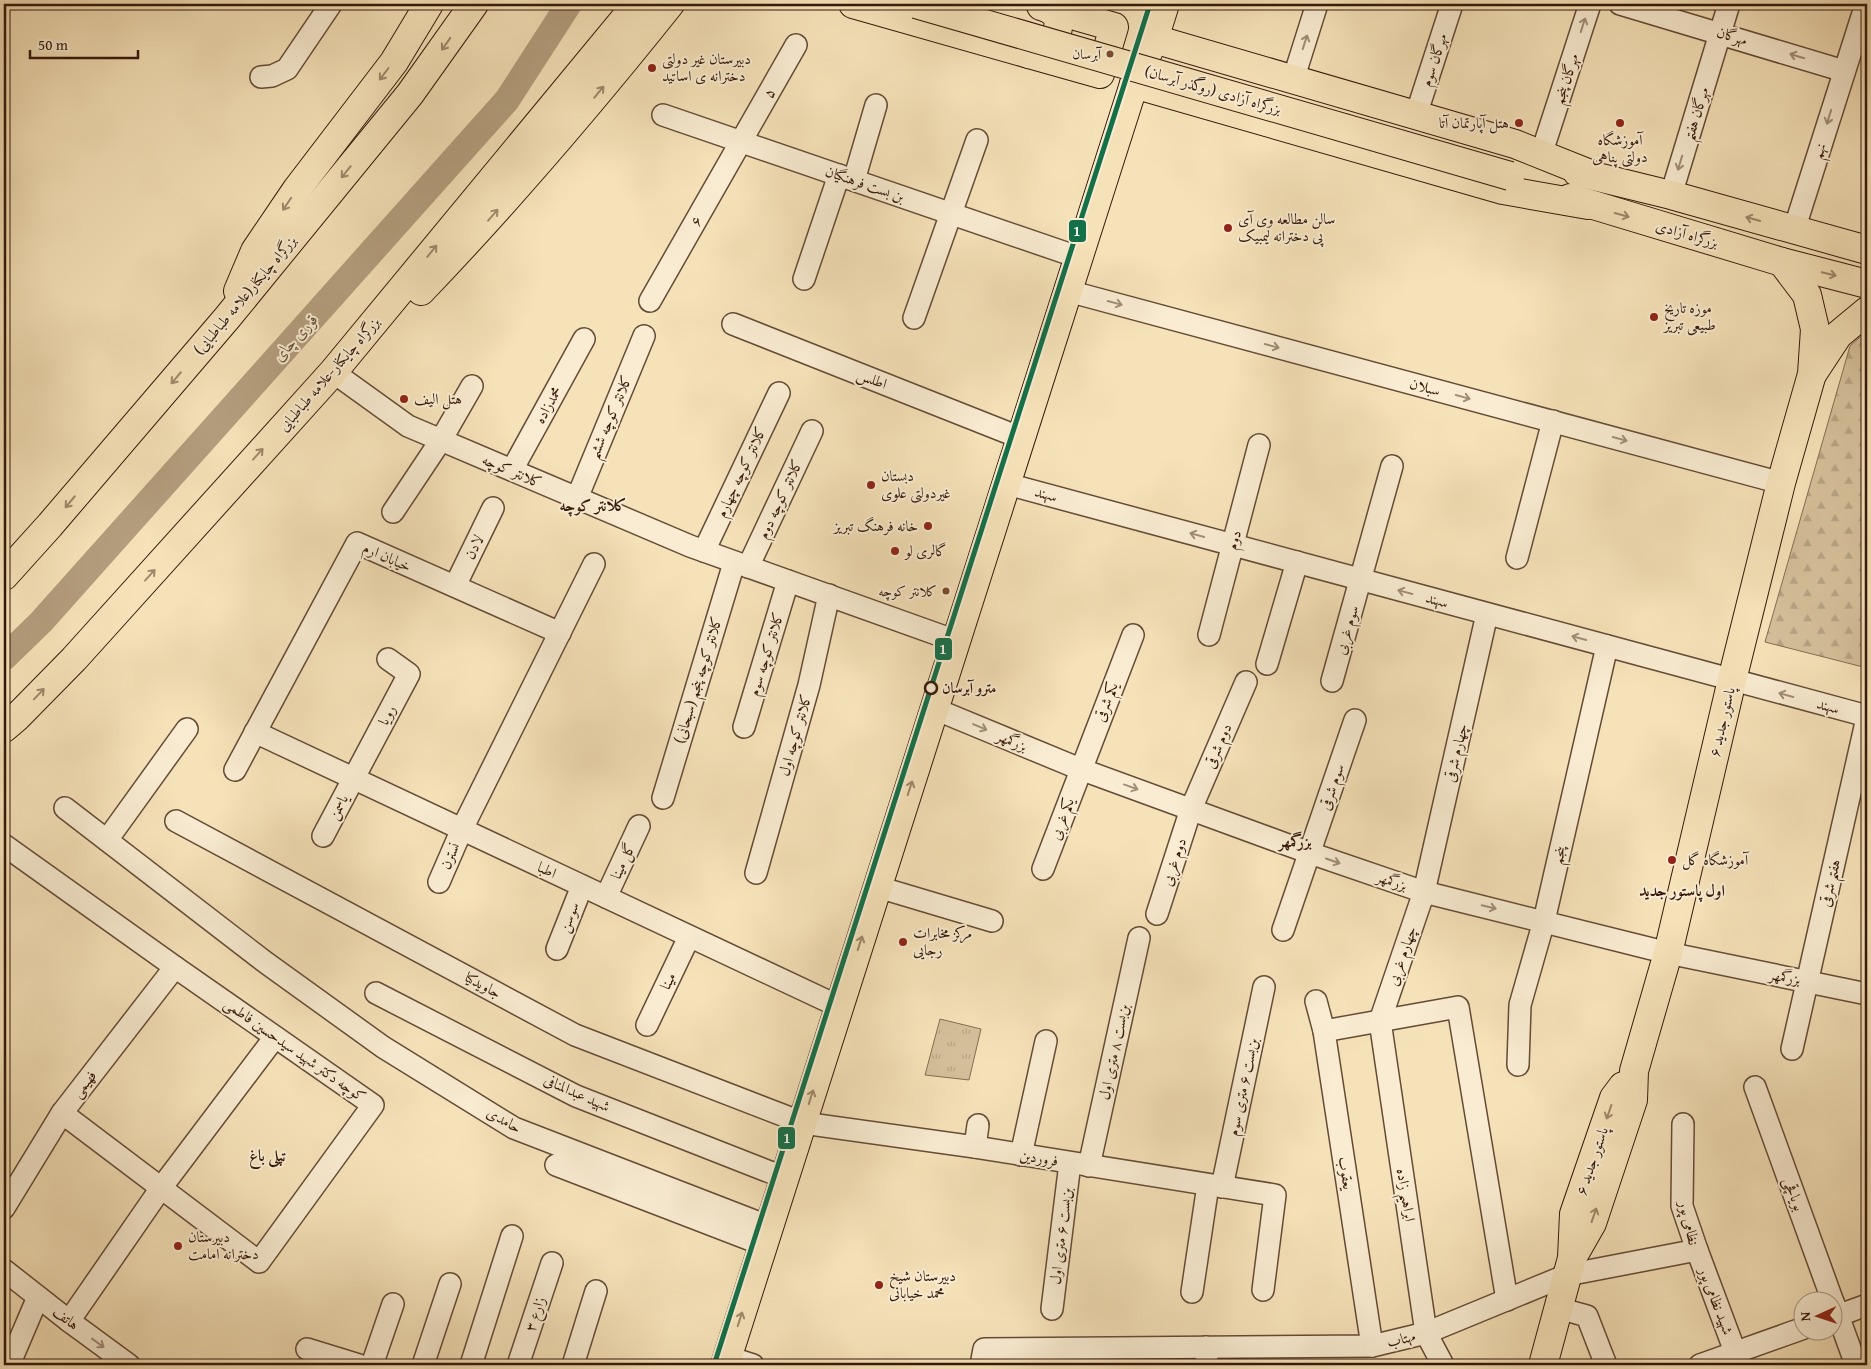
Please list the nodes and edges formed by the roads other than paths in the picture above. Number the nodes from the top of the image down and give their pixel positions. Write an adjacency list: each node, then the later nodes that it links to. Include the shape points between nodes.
1 (331, 4): 22 (street, via 287,69)
2 (429, 4): 45 (main road, one-way to 45, via 394,62 297,189 255,251)
3 (474, 4): 45 (main road, بزرگراه چایکنار(علامه طباطبایی), one-way to 45, via 410,94)
4 (636, 4): 50 (main road, بزرگراه چایکنار-علامه طباطبایی, one-way to 4)
5 (670, 4): 50 (main road, one-way to 5, via 386,328 482,227 600,92)
6 (853, 4): 20 (main road)
7 (916, 4): 31 (main road, بزرگراه آزادی (روگذر آبرسان), bridge)
8 (972, 4): 16 (main road, بزرگراه آزادی (روگذر آبرسان))
9 (1165, 4): 18 (main road)
10 (1317, 4): 23 (street, one-way to 10)
11 (1452, 4): 27 (street, مهرگان سوم)
12 (1590, 4): 31 (street, مهرگان پنجم, one-way to 12)
13 (1620, 4): 17 (street, مهرگان)
14 (1729, 4): 17 (street, مهرگان هفتم)
15 (1866, 4): 21 (street, نهم)
16 (1046, 13): 20 (main road, via 1052,43 1042,54); 20 (main road, via 1114,27 1100,74); 31 (main road, بزرگراه آزادی (روگذر آبرسان))
17 (1720, 33): 21 (street, مهرگان, one-way to 17); 33 (street, مهرگان هفتم, one-way to 33)
18 (1154, 39): 23 (main road); 24 (main road)
19 (796, 45): 30 (street, ۵)
20 (1029, 54)
21 (1844, 71): 36 (street, نهم, one-way to 36)
22 (261, 77)
23 (1304, 83): 27 (main road); 28 (main road, via 1303,91 1294,102 1294,120)
24 (1134, 84): 28 (main road); 38 (main road)
25 (876, 105): 32 (street)
26 (664, 115): 30 (street, بن بست فرهنگیان)
27 (1416, 116): 31 (main road, via 1515,144)
28 (1303, 132): 34 (main road, via 1503,190)
29 (977, 140): 35 (street)
30 (741, 141): 32 (street, بن بست فرهنگیان); 43 (street, ۶)
31 (1522, 163): 33 (main road, via 1595,176); 34 (main road, بزرگراه آزادی)
32 (846, 178): 35 (street, بن بست فرهنگیان); 40 (street)
33 (1671, 195): 36 (main road, one-way to 33)
34 (1588, 205): 39 (main road, بزرگراه آزادی, one-way to 39)
35 (951, 214): 38 (street, بن بست فرهنگیان); 46 (street)
36 (1794, 230): 37 (main road)
37 (1867, 250)
38 (1072, 257): 42 (main road)
39 (1782, 262): 41 (main road, بزرگراه آزادی, one-way to 41); 51 (main road, پاستور جدید ۶, via 1807,295 1815,329)
40 (804, 279)
41 (1867, 284)
42 (1068, 291): 54 (street, سبلان, one-way to 54); 56 (main road)
43 (650, 301)
44 (1867, 311): 51 (main road, پاستور جدید ۶, via 1838,336)
45 (227, 318): 72 (main road, بزرگراه چایکنار(علامه طباطبایی), one-way to 72)
46 (914, 318)
47 (733, 324): 56 (street, اطلس)
48 (644, 336): 63 (street, کلانتر کوچه ششم)
49 (584, 339): 60 (street, محمدزاده)
50 (333, 372): 57 (street, کلانتر کوچه, via 408,426); 92 (main road, بزرگراه چایکنار-علامه طباطبایی, one-way to 50, via 74,659)
51 (1812, 374): 61 (main road, پاستور جدید ۶)
52 (472, 386): 57 (street)
53 (779, 393): 67 (street, کلانتر کوچه چهارم)
54 (1553, 422): 61 (street, سبلان, one-way to 61); 68 (street)
55 (812, 431): 71 (street, کلانتر کوچه دوم)
56 (1016, 437): 62 (main road)
57 (441, 440): 60 (street, کلانتر کوچه); 65 (street)
58 (1259, 445): 66 (street, دوم)
59 (1392, 466): 74 (street)
60 (512, 470): 63 (street, کلانتر کوچه)
61 (1781, 483): 85 (main road, پاستور جدید ۶)
62 (1006, 484): 66 (street, سهند, one-way to 62); 81 (main road)
63 (576, 498): 67 (street, کلانتر کوچه)
64 (493, 508): 75 (street, لادن)
65 (393, 512)
66 (1233, 545): 69 (street, سهند); 80 (street, دوم)
67 (704, 551): 71 (street, کلانتر کوچه)
68 (1517, 558)
69 (1297, 562): 74 (street, سهند); 84 (street)
70 (594, 564): 78 (street)
71 (741, 565): 73 (street, کلانتر کوچه); 98 (street, کلانتر کوچه پنجم (سبحانی))
72 (4, 576)
73 (788, 580): 76 (street, کلانتر کوچه); 91 (street, کلانتر کوچه سوم)
74 (1361, 580): 77 (street, سهند, one-way to 74); 86 (street, سوم غربی)
75 (455, 586): 78 (street, خیابان ارم); 94 (street, خیابان ارم, via 357,543)
76 (829, 595): 81 (street, کلانتر کوچه); 109 (street, کلانتر کوچه اول, via 809,685)
77 (1487, 614): 82 (street, سهند, one-way to 77); 113 (street, چهارم شرقی)
78 (560, 632): 103 (street)
79 (1133, 635): 95 (street, یکم شرقی)
80 (1209, 635)
81 (956, 641): 88 (main road)
82 (1607, 646): 85 (street, سهند); 117 (street, پنجم)
83 (388, 660): 97 (street, رویا, via 409,674)
84 (1267, 664)
85 (1732, 680): 89 (street, سهند, one-way to 85); 122 (main road, پاستور جدید ۶)
86 (1332, 681)
87 (1246, 682): 100 (street, دوم شرقی)
88 (935, 709): 95 (street, بزرگمهر, one-way to 95); 112 (main road, one-way to 88)
89 (1867, 717): 124 (street, هفتم شرقی)
90 (1355, 720): 107 (street, سوم شرقی)
91 (744, 727)
92 (4, 728)
93 (187, 729): 105 (street)
94 (255, 732): 96 (street); 97 (street, اطبا)
95 (1080, 769): 100 (street, بزرگمهر, one-way to 100); 108 (street, یکم غربی)
96 (235, 770)
97 (353, 778): 103 (street, اطبا); 104 (street, یاسمن)
98 (662, 798)
99 (65, 808): 105 (street, حامدی)
100 (1191, 810): 107 (street, بزرگمهر); 115 (street, دوم غربی)
101 (176, 820): 139 (street, جاویدکیا, via 575,1035)
102 (639, 826): 114 (street, گل مینا)
103 (462, 829): 110 (street, نسترن); 111 (street, اطبا)
104 (323, 836)
105 (107, 840): 151 (street, حامدی, via 265,962 383,1047 514,1128)
106 (4, 845): 123 (street, کوچه دکتر شهید سیدحسین فاطمی)
107 (1310, 853): 113 (street, بزرگمهر, one-way to 113); 118 (street)
108 (1043, 869)
109 (756, 873)
110 (438, 882)
111 (582, 886): 114 (street, اطبا); 121 (street, سوسن)
112 (878, 887): 116 (street); 129 (main road, one-way to 112)
113 (1424, 892): 117 (street, بزرگمهر, one-way to 117); 130 (street, چهارم غربی)
114 (606, 897): 119 (street, اطبا)
115 (1157, 914)
116 (992, 921)
117 (1544, 921): 122 (street, بزرگمهر); 136 (street, پنجم, via 1520,1006)
118 (1283, 930)
119 (689, 937): 129 (street, اطبا); 131 (street, مینا)
120 (1139, 938): 144 (street, بن‌بست ۸ متری اول)
121 (557, 949)
122 (1668, 953): 124 (street, بزرگمهر); 154 (main road, پاستور جدید ۶, via 1634,1071 1633,1100 1592,1223)
123 (175, 967): 133 (street, کوچه دکتر شهید سیدحسین فاطمی); 138 (street, فهیمی)
124 (1808, 981): 127 (street, بزرگمهر); 135 (street, هفتم شرقی)
125 (1264, 987): 147 (street, بن‌بست ۶ متری سوم)
126 (376, 992): 146 (street, شهید عبدالمنافی, via 576,1096)
127 (1867, 994)
128 (1316, 1001): 132 (street, یعقوب)
129 (840, 1007): 139 (main road, one-way to 129)
130 (1380, 1021): 132 (street); 162 (street, via 1458,1007); 169 (street, ابراهیم زاده)
131 (647, 1025)
132 (1324, 1031): 172 (street, یعقوب)
133 (275, 1037): 148 (street); 148 (street, کوچه دکتر شهید سیدحسین فاطمی, via 373,1105 259,1262)
134 (1046, 1041): 143 (street)
135 (1792, 1049)
136 (1518, 1065)
137 (1755, 1087): 160 (street, بویاقچی)
138 (62, 1113): 148 (street, کوچه دکتر شهید سیدحسین فاطمی); 149 (street, فهیمی)
139 (803, 1123): 142 (street, فروردین); 146 (main road)
140 (1683, 1124): 152 (street, نظامی پور, via 1682,1206)
141 (978, 1125): 142 (street)
142 (975, 1147): 143 (street, فروردین)
143 (1021, 1155): 144 (street, فروردین)
144 (1080, 1164): 147 (street, فروردین); 165 (street, بن‌بست ۶ متری اول)
145 (556, 1165): 151 (street)
146 (785, 1178): 151 (main road)
147 (1215, 1186): 157 (street, فروردین, via 1275,1195); 159 (street, بن‌بست ۶ متری سوم)
148 (161, 1188): 168 (street)
149 (4, 1208)
150 (512, 1236): 183 (street)
151 (767, 1236): 177 (main road, one-way to 151)
152 (1697, 1250): 154 (street, نظامی پور); 176 (street, شهید نظامی پور)
153 (552, 1263): 184 (street, زارع ۳)
154 (1569, 1266): 162 (street, مهتاب); 166 (main road, پاستور جدید ۶)
155 (4, 1270): 161 (street, هاتف)
156 (450, 1284): 182 (street)
157 (1263, 1290)
158 (596, 1292): 185 (street)
159 (1192, 1292)
160 (1828, 1292)
161 (38, 1297): 168 (street, هاتف); 178 (street)
162 (1506, 1300): 169 (street, مهتاب)
163 (393, 1304): 181 (street)
164 (1867, 1305): 167 (street)
165 (1052, 1308)
166 (1558, 1308): 187 (main road, پاستور جدید ۶); 188 (street, via 1586,1316)
167 (1844, 1308)
168 (69, 1321): 179 (street, هاتف, one-way to 179)
169 (1426, 1333): 172 (street, مهتاب); 186 (street, ابراهیم زاده)
170 (1794, 1333): 176 (street)
171 (1844, 1334): 190 (street, بویاقچی)
172 (1372, 1346): 174 (street, مهتاب)
173 (307, 1349): 180 (street)
174 (1207, 1356): 175 (street, مهتاب)
175 (982, 1357)
176 (1738, 1359): 189 (street)
177 (735, 1362)
178 (9, 1365)
179 (129, 1365)
180 (359, 1365)
181 (372, 1365)
182 (423, 1365)
183 (472, 1365)
184 (518, 1365)
185 (573, 1365)
186 (1443, 1365)
187 (1543, 1365)
188 (1606, 1365)
189 (1700, 1365)
190 (1856, 1365)

